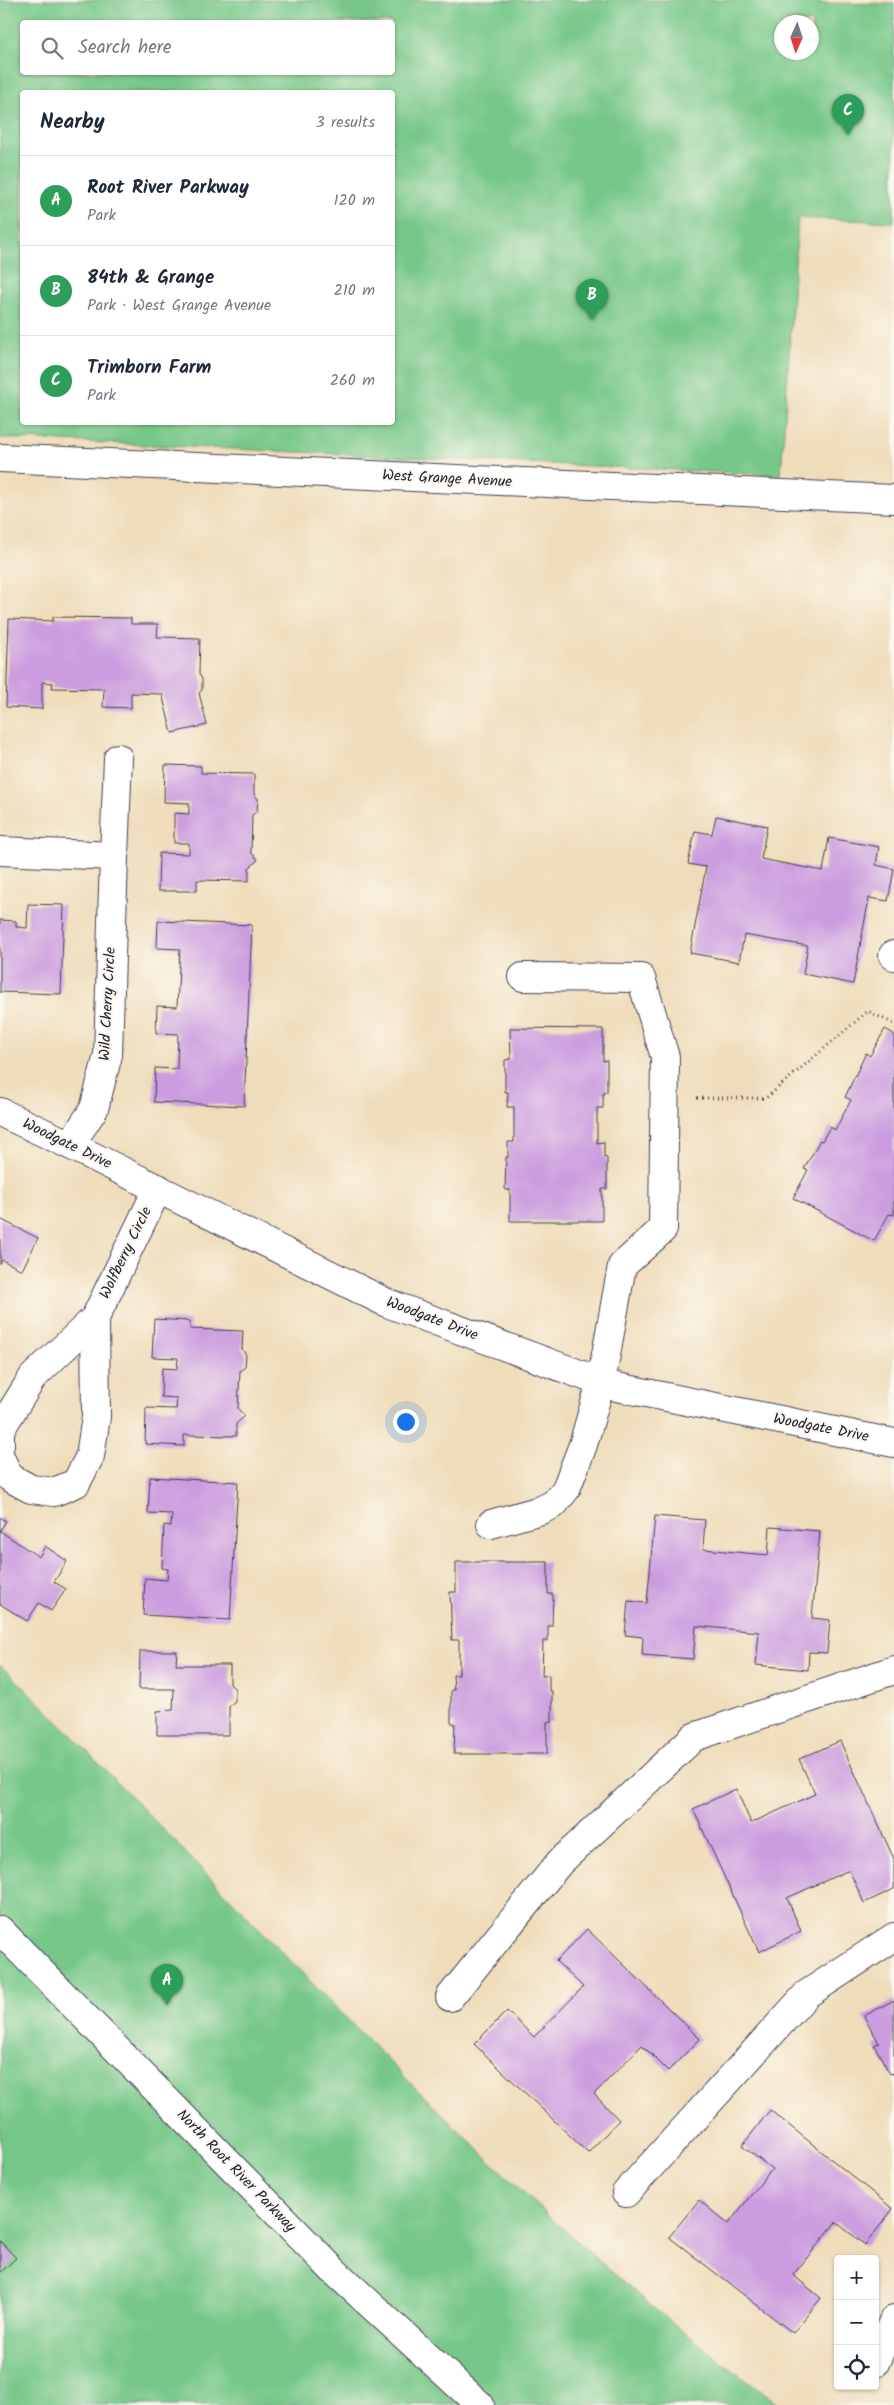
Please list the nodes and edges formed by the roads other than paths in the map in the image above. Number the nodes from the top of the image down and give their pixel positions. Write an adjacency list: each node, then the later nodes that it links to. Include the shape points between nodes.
1 (0, 458): 2 (street, West Grange Avenue)
2 (894, 499)
3 (118, 758): 5 (street, Wild Cherry Circle)
4 (0, 851): 5 (street)
5 (114, 856): 8 (street, Wild Cherry Circle, via 108,1054 94,1109)
6 (522, 977): 11 (street, via 641,978 665,1057 663,1229 622,1266)
7 (0, 1112): 8 (street, Woodgate Drive)
8 (70, 1145): 9 (street, Woodgate Drive)
9 (158, 1188): 10 (street, Wolfberry Circle); 11 (street, Woodgate Drive, via 387,1303)
10 (95, 1318): 13 (street, Wolfberry Circle, via 33,1377 0,1430); 14 (street, Wolfberry Circle, via 96,1417 90,1456 76,1483 54,1492 31,1489 9,1477)
11 (601, 1382): 12 (street, Woodgate Drive); 15 (street, via 566,1489 554,1504)
12 (894, 1442)
13 (0, 1445)
14 (0, 1456)
15 (491, 1524)
16 (894, 1670): 19 (street, via 694,1737 560,1862)
17 (0, 1930): 23 (street, North Root River Parkway, via 334,2271)
18 (894, 1937): 20 (street, via 807,1994)
19 (450, 1998)
20 (626, 2193)
21 (894, 2319): 22 (street)
22 (879, 2354)
23 (480, 2405)

